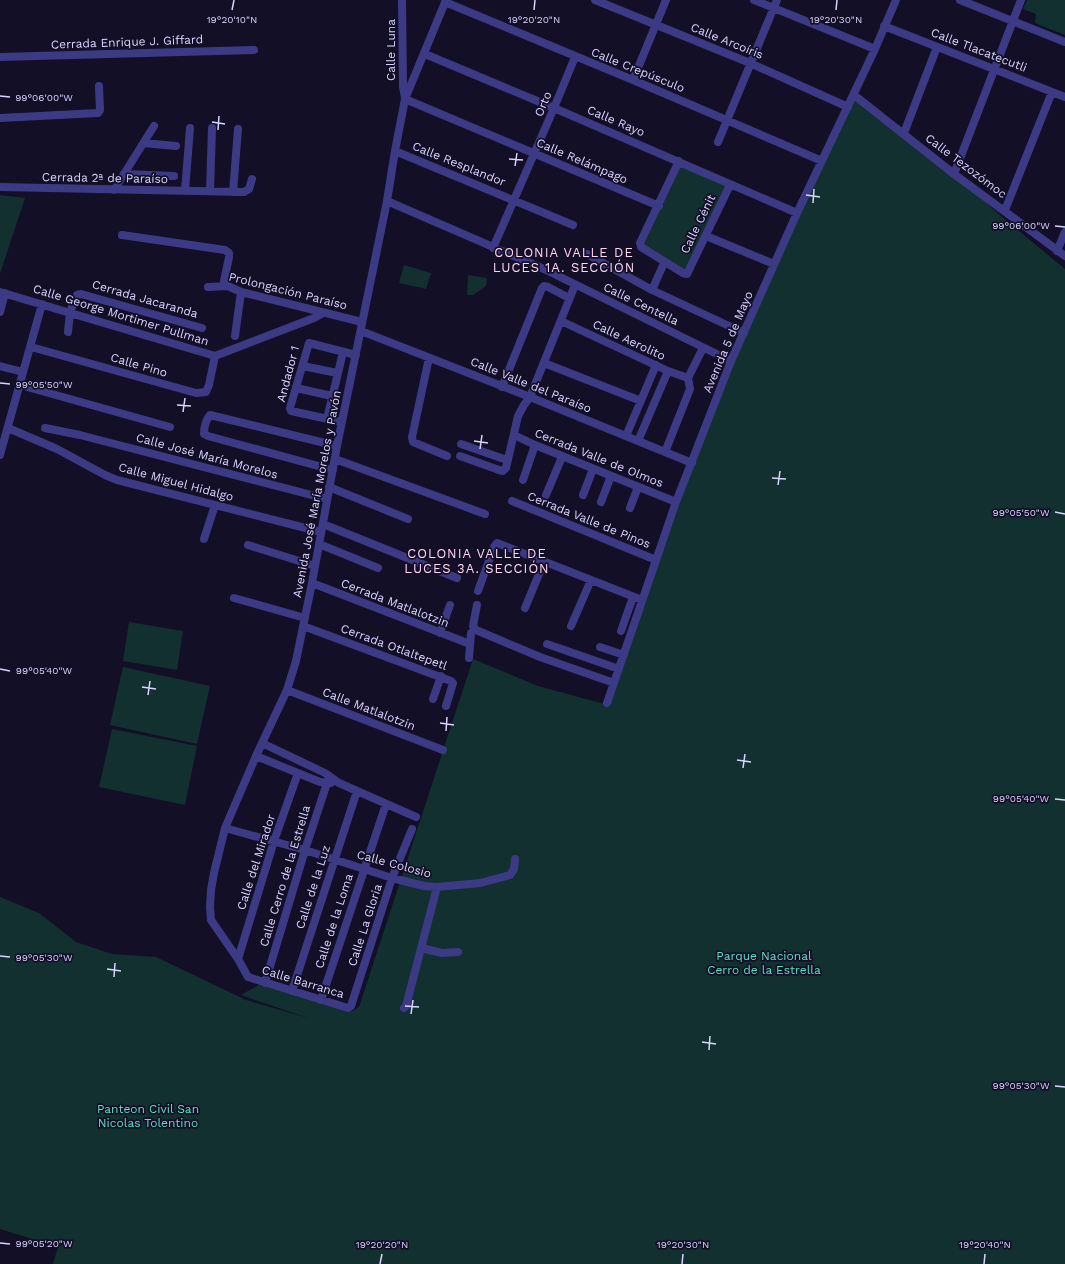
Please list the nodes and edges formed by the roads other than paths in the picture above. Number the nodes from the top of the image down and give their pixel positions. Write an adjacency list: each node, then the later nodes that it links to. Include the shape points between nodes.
1 (402, 0): 27 (street, Calle Luna)
2 (595, 0): 11 (street, Calle Arcoíris)
3 (666, 0): 11 (street)
4 (754, 0): 9 (street)
5 (896, 0): 12 (street, Avenida 5 de Mayo)
6 (960, 0): 10 (street)
7 (1021, 0): 10 (street)
8 (445, 1): 17 (street, Avenida José María Morelos y Pavón); 19 (street, Calle Crepúsculo)
9 (775, 4): 15 (street); 20 (street)
10 (1012, 22): 13 (street); 21 (street)
11 (656, 25): 20 (street, Calle Arcoíris); 22 (street)
12 (884, 26): 14 (street, Calle Tlacatecutli); 15 (street, Avenida 5 de Mayo)
13 (1065, 42)
14 (937, 47): 21 (street, Calle Tlacatecutli); 36 (street)
15 (875, 49): 25 (street, Avenida 5 de Mayo)
16 (254, 50): 18 (street, Cerrada Enrique J. Giffard)
17 (425, 54): 27 (street, Avenida José María Morelos y Pavón); 29 (street, Calle Rayo)
18 (0, 57)
19 (575, 57): 22 (street, Calle Crepúsculo); 29 (street, Orto)
20 (750, 63): 28 (street, Calle Arcoíris); 31 (street)
21 (995, 69): 24 (street, Calle Tlacatecutli); 45 (street)
22 (633, 80): 31 (street, Calle Crepúsculo)
23 (99, 86): 30 (street, via 98,113)
24 (1052, 92): 26 (street, Calle Tlacatecutli); 57 (street)
25 (854, 94): 28 (street, Avenida 5 de Mayo); 36 (street, Calle Tezozómoc)
26 (1065, 97)
27 (405, 99): 40 (street, Avenida José María Morelos y Pavón); 41 (street, Calle Relámpago)
28 (848, 107): 43 (street, Avenida 5 de Mayo)
29 (554, 108): 41 (street, Orto); 42 (street, Calle Rayo)
30 (0, 118)
31 (726, 119): 37 (street); 43 (street, Calle Crepúsculo)
32 (154, 126): 38 (street)
33 (190, 128): 51 (street)
34 (212, 128): 52 (street)
35 (238, 129): 53 (street)
36 (904, 133): 45 (street, Calle Tezozómoc)
37 (718, 142)
38 (144, 143): 39 (street); 44 (street)
39 (176, 146)
40 (395, 151): 54 (street, Calle Resplandor); 55 (street, Avenida José María Morelos y Pavón)
41 (533, 154): 54 (street, Orto); 56 (street, Calle Relámpago)
42 (679, 161): 48 (street, Calle Rayo); 56 (street)
43 (822, 161): 58 (street, Avenida 5 de Mayo)
44 (124, 174): 46 (street); 50 (street)
45 (954, 174): 57 (street, Calle Tezozómoc)
46 (174, 176)
47 (252, 179): 53 (street, Cerrada 2ª de Paraíso, via 249,189 244,192)
48 (730, 185): 58 (street, Calle Rayo); 62 (street, Calle Cénit)
49 (0, 187): 50 (street, Cerrada 2ª de Paraíso)
50 (114, 190): 51 (street, Cerrada 2ª de Paraíso)
51 (185, 191): 52 (street, Cerrada 2ª de Paraíso)
52 (210, 191): 53 (street, Cerrada 2ª de Paraíso)
53 (233, 192)
54 (514, 200): 59 (street, Calle Resplandor); 63 (street, Orto)
55 (387, 201): 63 (street, Calle Centella); 81 (street, Avenida José María Morelos y Pavón)
56 (658, 206): 67 (street, via 640,243 641,247)
57 (1005, 210): 64 (street, Calle Tezozómoc)
58 (797, 213): 68 (street, Avenida 5 de Mayo)
59 (573, 225)
60 (1065, 232): 64 (street)
61 (122, 235): 70 (street, via 225,250 229,252 224,280)
62 (706, 236): 67 (street, Calle Cénit, via 687,274); 68 (street)
63 (493, 248): 69 (street, Calle Centella)
64 (1058, 251): 66 (street, Calle Tezozómoc)
65 (587, 254): 72 (street)
66 (1065, 256)
67 (664, 263): 72 (street)
68 (774, 264): 85 (street, Avenida 5 de Mayo)
69 (575, 285): 75 (street); 88 (street, Calle Centella)
70 (228, 286): 71 (street, Prolongación Paraíso); 73 (street, Prolongación Paraíso)
71 (208, 287)
72 (652, 290): 85 (street)
73 (241, 292): 79 (street, Prolongación Paraíso); 86 (street)
74 (3, 293): 76 (street, Calle George Mortimer Pullman); 77 (street)
75 (569, 298): 80 (street); 103 (street, via 548,287 542,288)
76 (42, 304): 78 (street, Calle George Mortimer Pullman); 87 (street)
77 (0, 312)
78 (70, 312): 82 (street, Cerrada Jacaranda, via 77,295 81,294); 84 (street); 91 (street, Calle George Mortimer Pullman)
79 (323, 313): 81 (street, Prolongación Paraíso); 91 (street, Calle George Mortimer Pullman)
80 (561, 321): 94 (street); 95 (street, Calle Aerolito)
81 (362, 322): 83 (street, Avenida José María Morelos y Pavón)
82 (202, 328)
83 (361, 331): 90 (street, Avenida José María Morelos y Pavón); 92 (street, Calle Valle del Paraíso)
84 (68, 332)
85 (744, 333): 93 (street, Avenida 5 de Mayo)
86 (235, 336)
87 (30, 347): 91 (street, Calle Pino, via 202,394 209,386); 99 (street)
88 (703, 348): 93 (street, Calle Centella); 101 (street)
89 (343, 352): 90 (street); 97 (street, Andador 1, via 309,343); 100 (street)
90 (356, 355): 109 (street, Avenida José María Morelos y Pavón)
91 (215, 356)
92 (429, 358): 103 (street, Calle Valle del Paraíso); 121 (street, via 412,437 413,442)
93 (731, 361): 126 (street, Avenida 5 de Mayo)
94 (544, 363): 106 (street); 107 (street)
95 (656, 365): 98 (street, Calle Aerolito); 107 (street)
96 (0, 366): 99 (street)
97 (303, 366): 100 (street); 104 (street, Andador 1)
98 (668, 371): 101 (street, Calle Aerolito); 115 (street)
99 (23, 372): 102 (street)
100 (337, 373): 105 (street)
101 (688, 378): 120 (street, via 690,389)
102 (20, 385): 110 (street); 111 (street)
103 (502, 387): 106 (street, Calle Valle del Paraíso)
104 (296, 388): 105 (street); 108 (street, Andador 1, via 291,411)
105 (332, 396): 108 (street)
106 (530, 397): 113 (street, via 518,416); 114 (street, Calle Valle del Paraíso)
107 (641, 401): 114 (street)
108 (327, 419): 109 (street)
109 (342, 422): 117 (street, Avenida José María Morelos y Pavón)
110 (170, 427)
111 (8, 428): 119 (street); 139 (street, Calle Miguel Hidalgo, via 57,449 117,480)
112 (45, 428): 135 (street, Calle José María Morelos)
113 (514, 435): 118 (street, Cerrada Valle de Olmos); 125 (street)
114 (626, 436): 115 (street, Calle Valle del Paraíso)
115 (638, 441): 120 (street, Calle Valle del Paraíso)
116 (461, 444): 125 (street)
117 (337, 446): 124 (street, Avenida José María Morelos y Pavón); 128 (street, via 210,415 204,431 208,436)
118 (534, 446): 123 (street, Cerrada Valle de Olmos); 130 (street)
119 (0, 452)
120 (665, 452): 126 (street, Calle Valle del Paraíso)
121 (447, 456)
122 (460, 456): 125 (street, via 504,471)
123 (562, 457): 127 (street, Cerrada Valle de Olmos); 133 (street)
124 (335, 459): 128 (street, Avenida José María Morelos y Pavón); 141 (street)
125 (507, 460)
126 (692, 463): 138 (street, Avenida 5 de Mayo)
127 (593, 469): 129 (street, Cerrada Valle de Olmos); 134 (street)
128 (333, 470): 131 (street, Avenida José María Morelos y Pavón)
129 (611, 476): 132 (street, Cerrada Valle de Olmos); 137 (street)
130 (523, 480)
131 (329, 487): 135 (street, Avenida José María Morelos y Pavón); 142 (street)
132 (638, 487): 138 (street, Cerrada Valle de Olmos); 140 (street)
133 (546, 495)
134 (583, 495)
135 (327, 499): 143 (street, Avenida José María Morelos y Pavón)
136 (512, 501): 147 (street, Cerrada Valle de Pinos)
137 (601, 502)
138 (676, 502): 147 (street, Avenida 5 de Mayo)
139 (214, 505): 143 (street, Calle Miguel Hidalgo); 144 (street)
140 (630, 508)
141 (486, 514)
142 (408, 519)
143 (322, 528): 145 (street, Avenida José María Morelos y Pavón); 151 (street, Calle Miguel Hidalgo)
144 (204, 539)
145 (319, 544): 149 (street, Avenida José María Morelos y Pavón); 150 (street)
146 (248, 545): 149 (street)
147 (656, 560): 157 (street, Avenida 5 de Mayo)
148 (544, 562): 152 (street); 154 (street, via 497,543); 160 (street)
149 (315, 566): 153 (street, Avenida José María Morelos y Pavón)
150 (378, 568)
151 (457, 578)
152 (591, 580): 155 (street); 162 (street)
153 (312, 583): 161 (street, Avenida José María Morelos y Pavón); 164 (street, Cerrada Matlalotzin)
154 (478, 591)
155 (633, 597): 157 (street); 163 (street)
156 (234, 598): 161 (street, Cerrada Otlaltepetl)
157 (642, 600): 169 (street, Avenida 5 de Mayo)
158 (450, 605): 164 (street)
159 (477, 606): 173 (street, via 473,626 476,630 540,657)
160 (525, 608)
161 (304, 622): 172 (street, Cerrada Otlaltepetl); 174 (street, Avenida José María Morelos y Pavón)
162 (571, 626)
163 (621, 631)
164 (440, 633): 166 (street, Cerrada Matlalotzin)
165 (471, 633): 166 (street)
166 (470, 644): 170 (street)
167 (547, 644): 171 (street)
168 (600, 647): 169 (street)
169 (624, 655): 171 (street, Avenida 5 de Mayo)
170 (469, 658)
171 (619, 669): 173 (street, Avenida 5 de Mayo)
172 (441, 676): 175 (street); 177 (street, Cerrada Otlaltepetl, via 453,683)
173 (614, 683): 176 (street, Avenida 5 de Mayo)
174 (287, 690): 178 (street, Avenida José María Morelos y Pavón); 179 (street, Calle Matlalotzin)
175 (433, 699)
176 (607, 703)
177 (446, 706)
178 (262, 743): 180 (street, Avenida José María Morelos y Pavón); 182 (street, via 325,773)
179 (443, 750)
180 (256, 756): 181 (street); 186 (street, Avenida José María Morelos y Pavón)
181 (298, 773): 182 (street, via 320,782); 188 (street, Calle del Mirador)
182 (328, 780): 183 (street); 189 (street, Calle Cerro de la Estrella)
183 (357, 791): 184 (street); 191 (street, Calle de la Luz)
184 (386, 804): 185 (street); 192 (street, Calle de la Loma)
185 (416, 817)
186 (225, 828): 188 (street, Calle Colosio); 197 (street, Avenida José María Morelos y Pavón, via 211,890 211,920)
187 (412, 829): 193 (street, Calle La Gloria)
188 (274, 842): 189 (street, Calle Colosio); 197 (street, Calle del Mirador)
189 (305, 850): 191 (street, Calle Colosio); 199 (street, Calle Cerro de la Estrella)
190 (515, 859): 194 (street, via 514,869 510,875 480,883)
191 (335, 860): 192 (street, Calle Colosio); 200 (street, Calle de la Luz)
192 (364, 869): 193 (street, Calle Colosio); 201 (street, Calle de la Loma)
193 (392, 878): 194 (street, Calle Colosio); 202 (street, Calle La Gloria)
194 (437, 887): 195 (street, Calle Colosio)
195 (421, 948): 196 (street, via 442,953); 203 (street, Calle Colosio)
196 (458, 952)
197 (238, 959): 198 (street, Avenida José María Morelos y Pavón)
198 (248, 977): 199 (street, Calle Barranca)
199 (265, 983): 200 (street, Calle Barranca)
200 (292, 991): 201 (street, Calle Barranca)
201 (321, 1000): 202 (street, Calle Barranca, via 348,1008)
202 (351, 1006)
203 (404, 1008)

